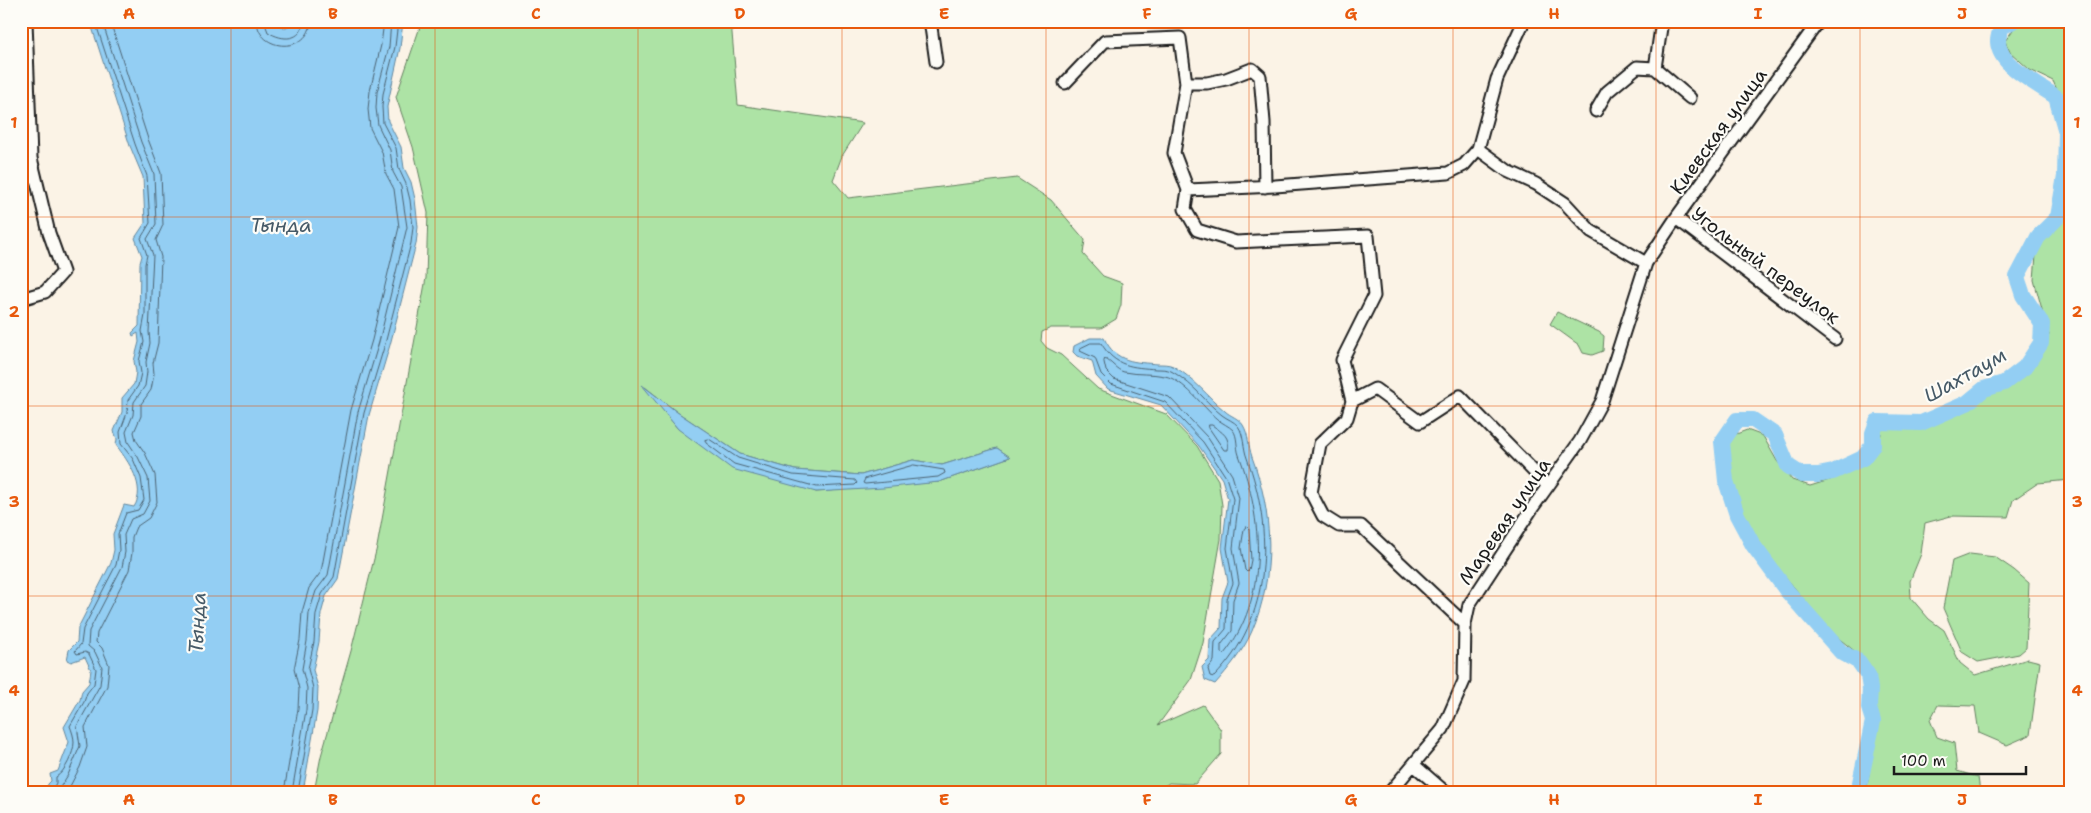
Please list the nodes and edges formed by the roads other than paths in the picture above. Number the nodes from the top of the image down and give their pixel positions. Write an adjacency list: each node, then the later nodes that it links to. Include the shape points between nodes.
1 (26, 21): 17 (street, via 31,158 49,233 63,272 45,292)
2 (932, 21): 6 (street)
3 (1524, 21): 12 (street, via 1497,79)
4 (1662, 21): 7 (street)
5 (1819, 21): 15 (street, Киевская улица)
6 (936, 62)
7 (1656, 68): 10 (street); 11 (street, via 1637,67 1607,92)
8 (1065, 83): 9 (street, via 1105,41 1180,38)
9 (1186, 83): 13 (street, via 1226,79 1252,69 1260,76); 14 (street, via 1174,153)
10 (1690, 98)
11 (1596, 110)
12 (1478, 149): 13 (street, via 1464,165 1448,173); 16 (street, via 1508,171 1565,203 1591,230)
13 (1265, 187): 14 (street)
14 (1188, 190): 19 (street, via 1185,209 1197,230 1236,242 1368,236 1374,296 1342,360)
15 (1676, 218): 16 (street, Киевская улица); 18 (street, Угольный переулок)
16 (1646, 263): 20 (street, Маревая улица, via 1602,402 1580,441)
17 (21, 298)
18 (1835, 339)
19 (1352, 401): 20 (street, via 1375,389 1420,422 1460,396); 21 (street, via 1347,418 1320,444 1311,493 1323,516 1339,526 1361,526)
20 (1548, 486): 21 (street, Маревая улица, via 1469,605)
21 (1465, 624): 22 (street, Маревая улица, via 1464,681 1443,729)
22 (1414, 765): 23 (street, Маревая улица); 24 (street)
23 (1390, 792)
24 (1445, 792)

